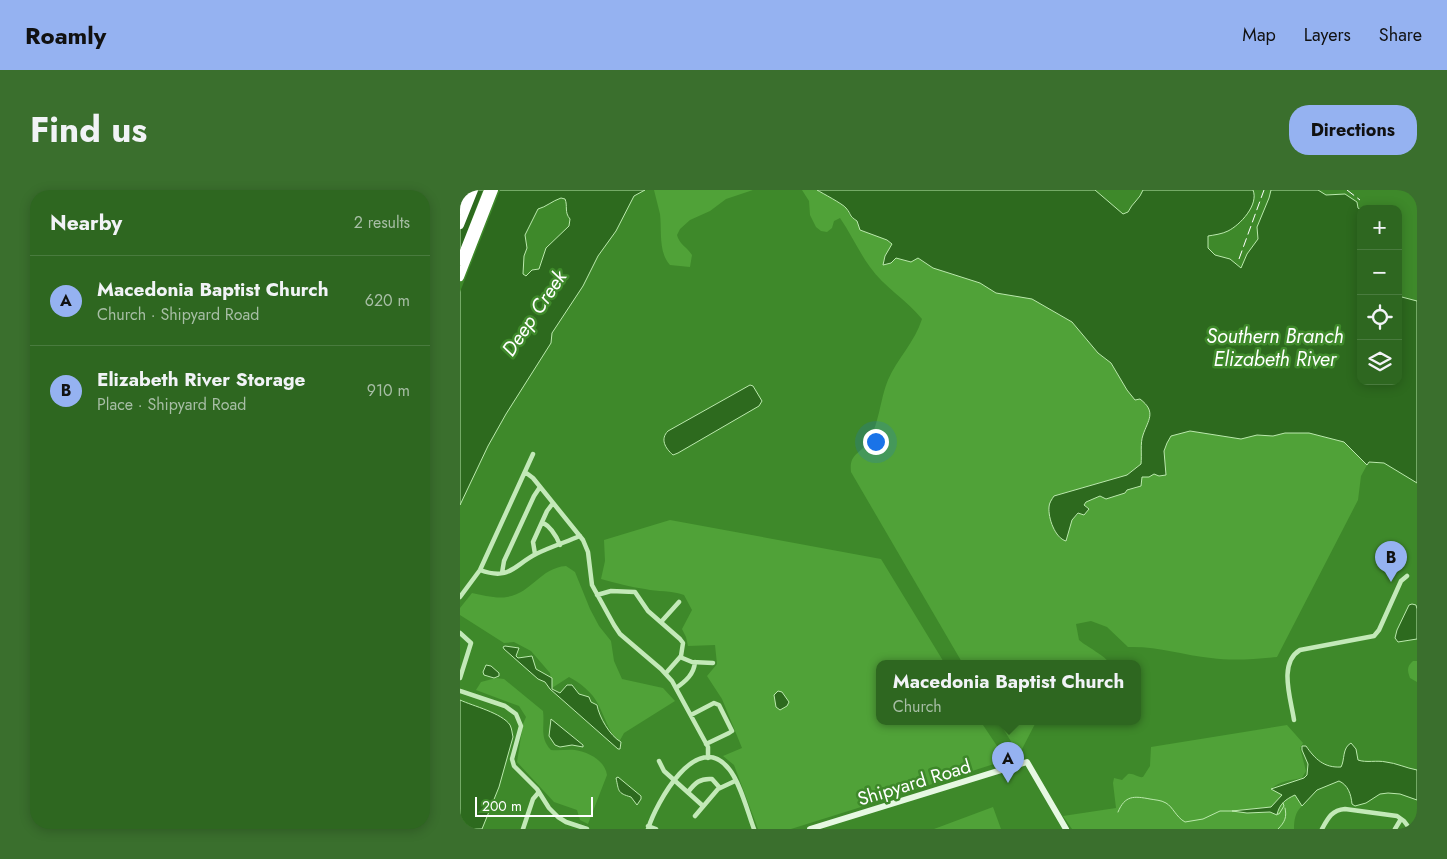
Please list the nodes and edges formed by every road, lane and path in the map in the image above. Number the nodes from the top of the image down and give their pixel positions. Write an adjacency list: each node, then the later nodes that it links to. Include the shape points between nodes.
1 (468, 190): 5 (highway)
2 (474, 190): 6 (highway)
3 (488, 190): 7 (highway)
4 (494, 190): 8 (highway)
5 (460, 210)
6 (460, 225)
7 (460, 261)
8 (460, 277)
9 (533, 454): 10 (street)
10 (525, 472): 11 (street); 17 (street)
11 (540, 487): 12 (street); 18 (street, via 504,561)
12 (553, 503): 13 (street); 14 (street)
13 (542, 522): 15 (street); 16 (street, via 532,545)
14 (580, 536): 15 (street); 20 (street, via 587,548 591,581)
15 (560, 545): 16 (street)
16 (535, 554): 18 (street, via 516,568)
17 (480, 570): 18 (street); 21 (street)
18 (502, 573)
19 (1407, 576): 33 (street, via 1401,581 1374,636 1300,650 1294,654 1287,675)
20 (597, 595): 23 (street, via 611,591 635,592 646,609); 28 (street, via 620,634)
21 (460, 597)
22 (679, 602): 23 (street)
23 (661, 622): 25 (street, via 682,641)
24 (460, 632): 29 (street, via 471,643)
25 (680, 657): 26 (street); 28 (street)
26 (695, 662): 27 (street); 30 (street, via 693,672)
27 (713, 663)
28 (666, 674): 30 (street)
29 (460, 678)
30 (676, 688): 32 (street)
31 (460, 691): 40 (street, via 504,706 516,714 521,730 513,764)
32 (691, 715): 34 (street); 34 (street, via 714,703 719,705 732,731)
33 (1294, 720)
34 (706, 744): 35 (street)
35 (708, 758): 37 (street, via 689,763); 38 (street, via 724,764)
36 (659, 761): 37 (street, via 662,769)
37 (675, 781): 41 (street); 46 (street, via 660,802)
38 (735, 781): 39 (street); 51 (street)
39 (720, 788): 41 (street, via 712,779 702,779); 42 (street)
40 (539, 792): 45 (street, via 553,812); 47 (street, via 533,799)
41 (688, 792): 42 (street)
42 (703, 806): 43 (street)
43 (694, 816)
44 (1401, 819): 54 (street, via 1393,815 1341,809 1330,815); 55 (street); 56 (street)
45 (570, 823): 48 (street); 49 (street)
46 (648, 828): 50 (street)
47 (523, 829)
48 (568, 829)
49 (587, 829)
50 (656, 829)
51 (754, 829)
52 (810, 829): 53 (street, Shipyard Road, via 1027,762)
53 (1066, 829)
54 (1322, 829)
55 (1396, 829)
56 (1410, 829)

